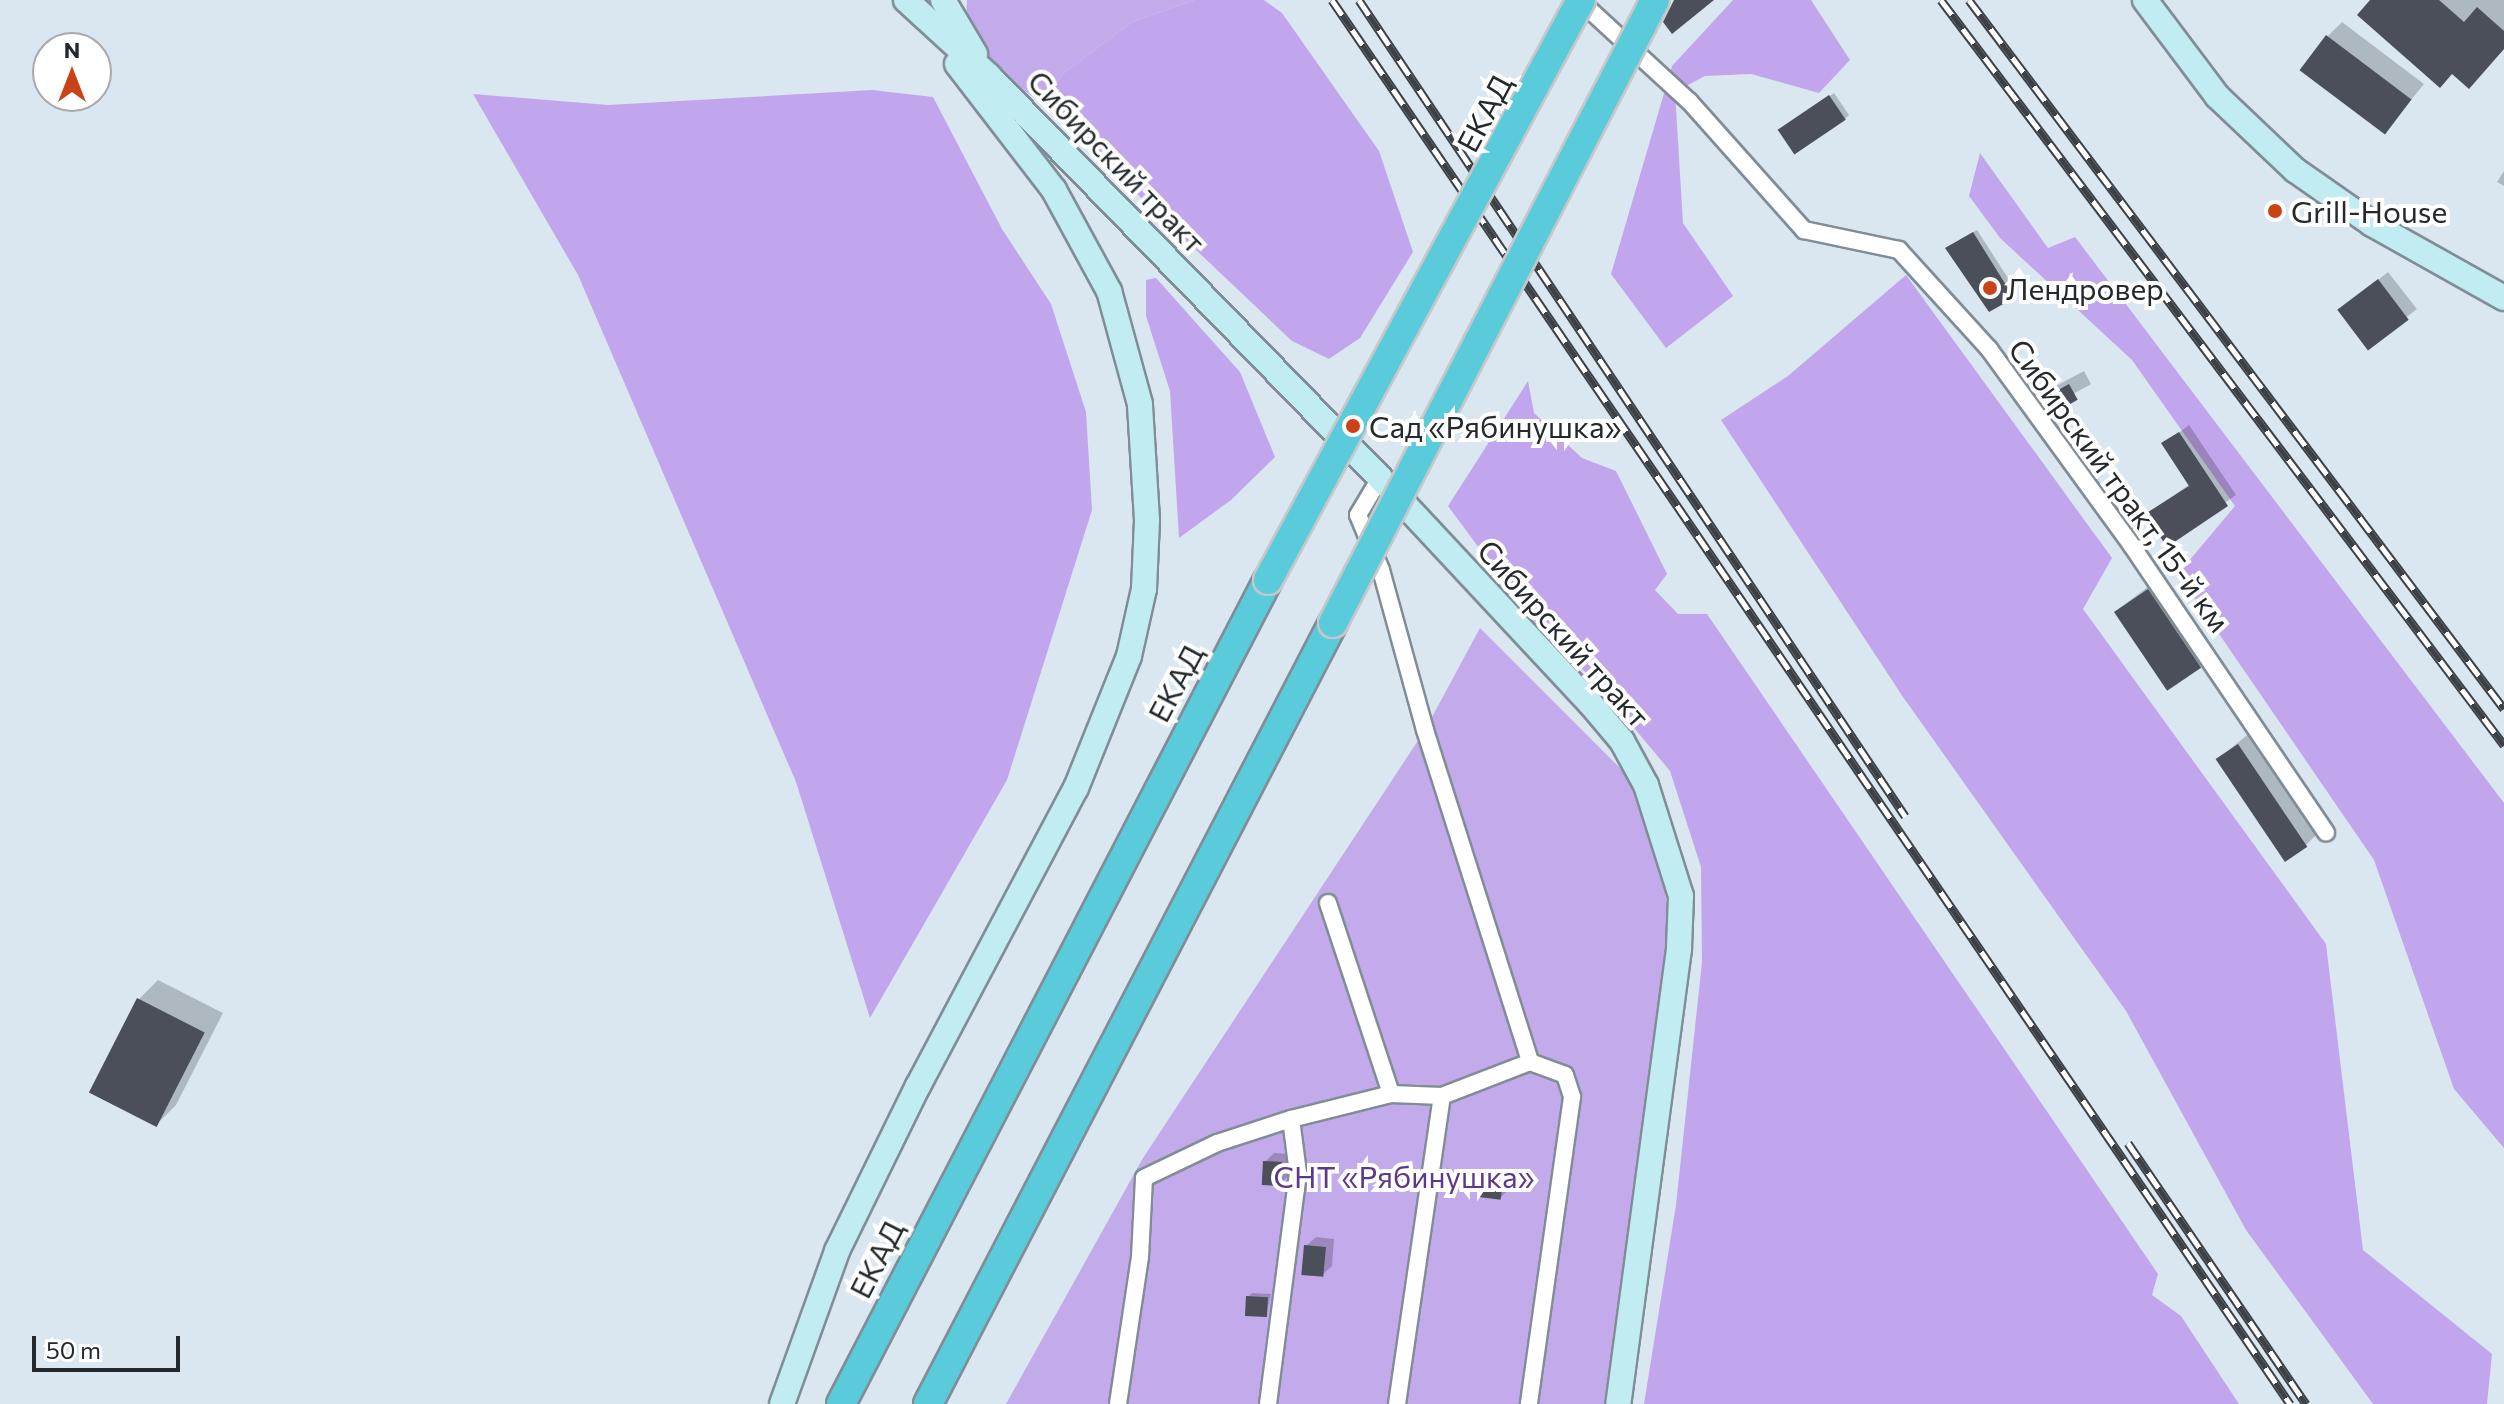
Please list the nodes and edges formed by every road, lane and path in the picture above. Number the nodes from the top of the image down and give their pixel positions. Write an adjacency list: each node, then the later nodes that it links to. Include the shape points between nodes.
1 (905, 0): 6 (main road, Сибирский тракт); 15 (main road, via 1037,165 1084,239 1109,291 1140,404 1147,520 1144,589 1129,656 1076,788 837,1251)
2 (1580, 0): 9 (street, Сибирский тракт, 15-й км, via 1689,101 1804,230 1899,250 1989,349 2132,546); 16 (highway, ЕКАД, bridge, via 1268,580)
3 (1655, 0): 17 (highway, bridge)
4 (2145, 2): 7 (main road, via 2217,96 2295,170 2372,224)
5 (949, 6): 6 (main road, Сибирский тракт)
6 (989, 76): 8 (main road, Сибирский тракт)
7 (2504, 298)
8 (1380, 478): 11 (street, via 1358,515 1381,570 1425,730); 22 (main road, Сибирский тракт, via 1614,732 1646,785 1666,835 1681,896 1679,949)
9 (2326, 833)
10 (1328, 903): 12 (street)
11 (1530, 1062): 13 (street); 21 (street, via 1565,1075 1572,1097)
12 (1391, 1094): 13 (street); 14 (street)
13 (1442, 1096): 20 (street)
14 (1291, 1119): 18 (street, via 1217,1143 1144,1178 1140,1257); 19 (street, via 1298,1173)
15 (782, 1404)
16 (841, 1404)
17 (928, 1404)
18 (1118, 1404)
19 (1268, 1404)
20 (1397, 1404)
21 (1529, 1404)
22 (1618, 1404)

